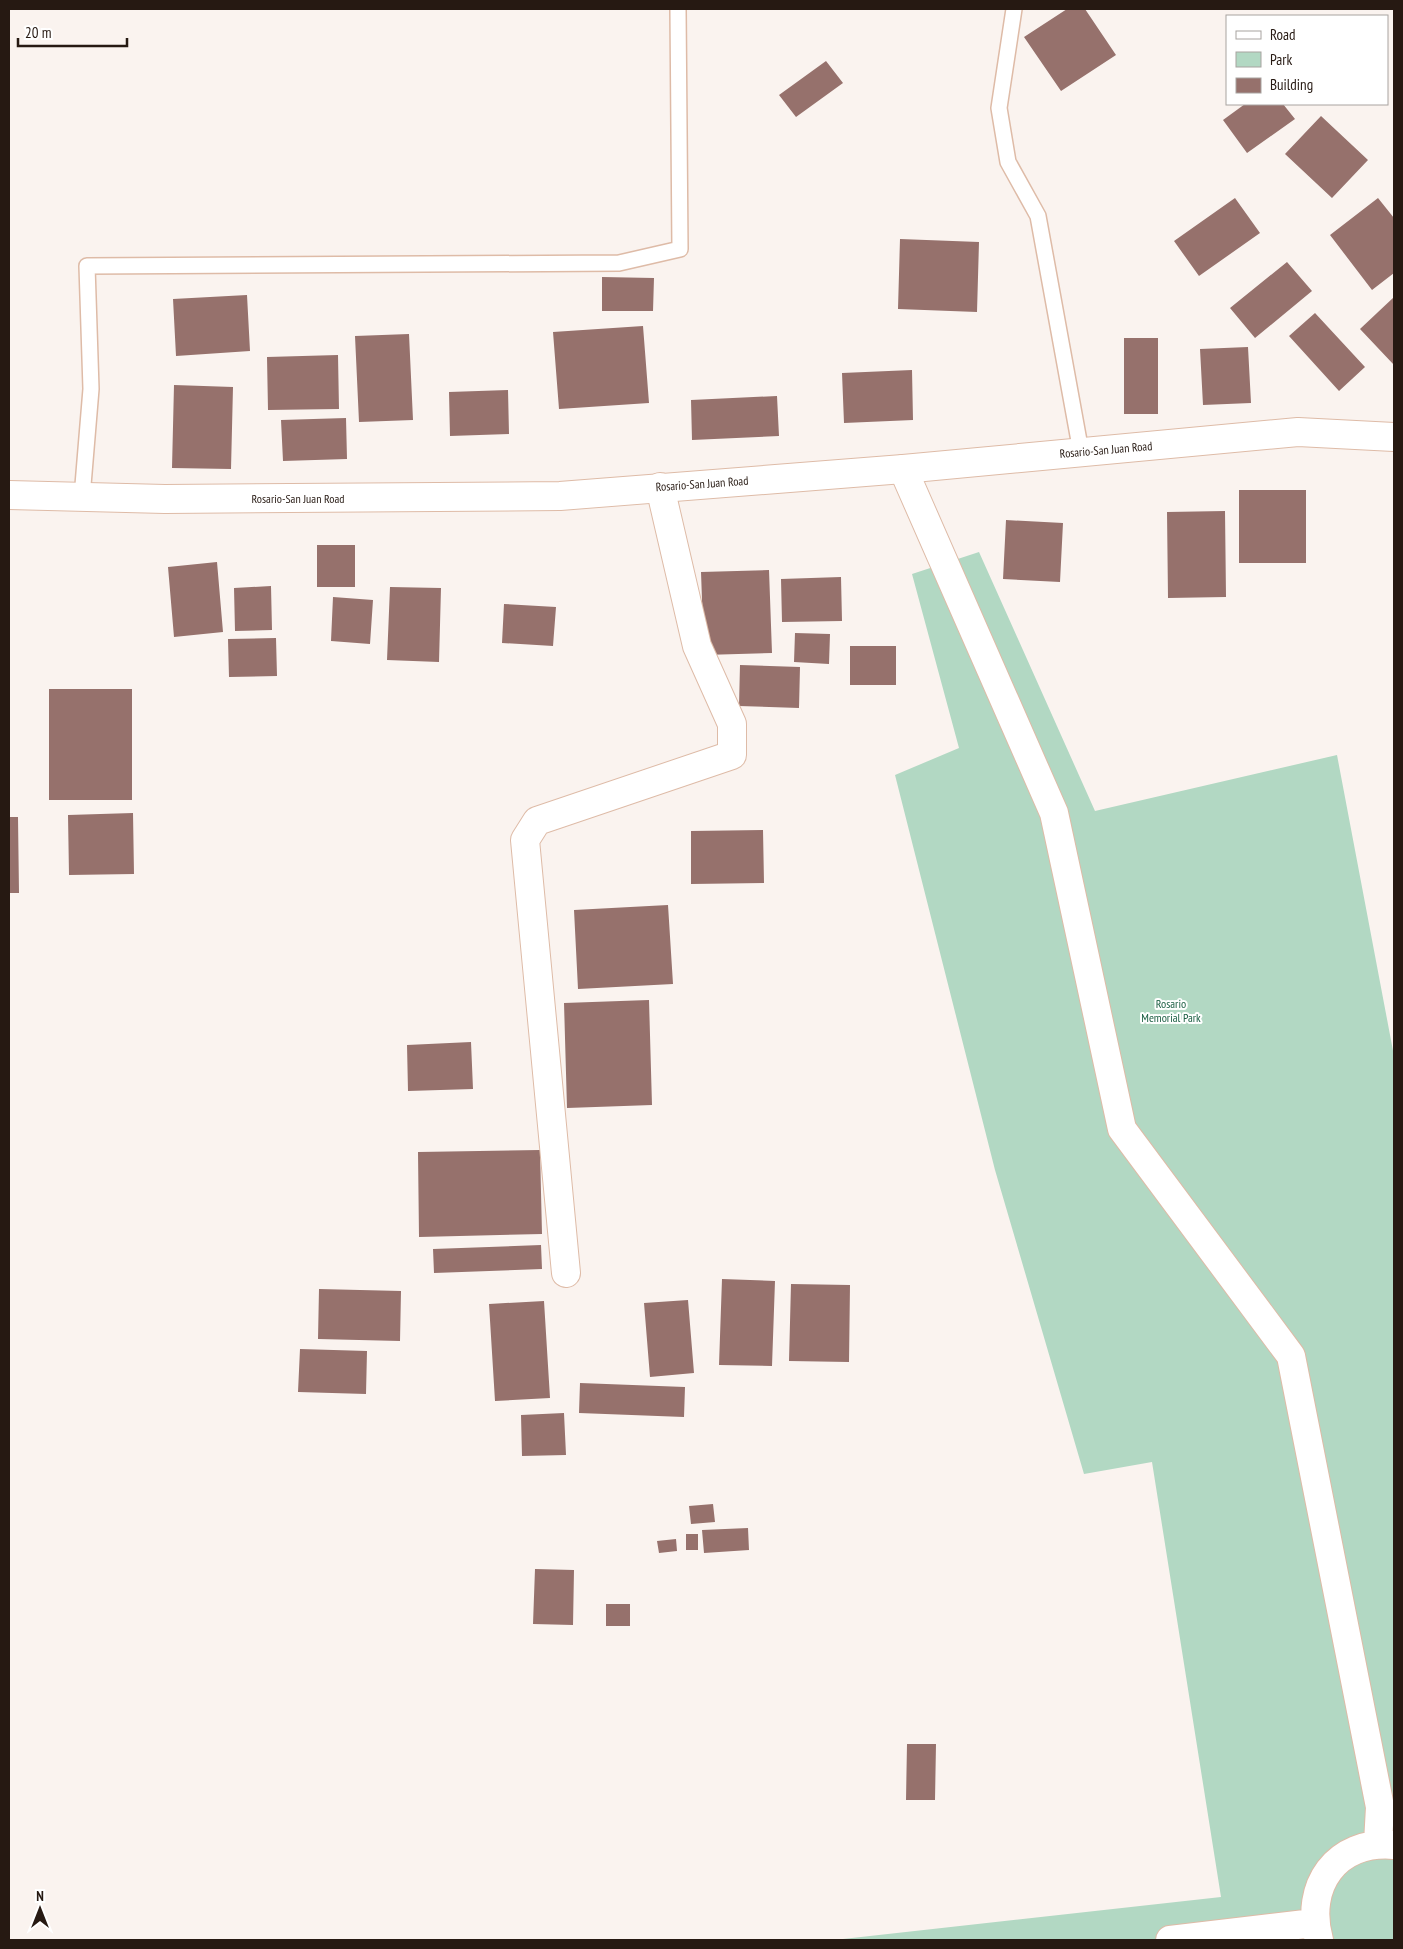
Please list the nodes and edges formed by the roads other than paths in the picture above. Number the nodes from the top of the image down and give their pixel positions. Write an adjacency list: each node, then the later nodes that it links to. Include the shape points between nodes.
1 (678, 9): 8 (lane, via 680,249 619,263 87,266 92,389)
2 (1014, 9): 4 (lane, via 999,108 1008,162 1038,216)
3 (1394, 437): 4 (street, Rosario-San Juan Road, via 1298,432)
4 (1081, 452): 5 (street, Rosario-San Juan Road)
5 (903, 469): 6 (street, Rosario-San Juan Road); 10 (street, via 1054,813 1122,1129 1291,1356)
6 (660, 487): 8 (street, Rosario-San Juan Road, via 530,497); 9 (street, via 697,646 732,724 732,755 537,821 525,840)
7 (9, 495): 8 (street, Rosario-San Juan Road)
8 (82, 497)
9 (566, 1273)
10 (1386, 1844): 11 (street, via 1356,1849 1337,1861 1322,1879 1314,1900)
11 (1316, 1932): 12 (street)
12 (1170, 1940)

